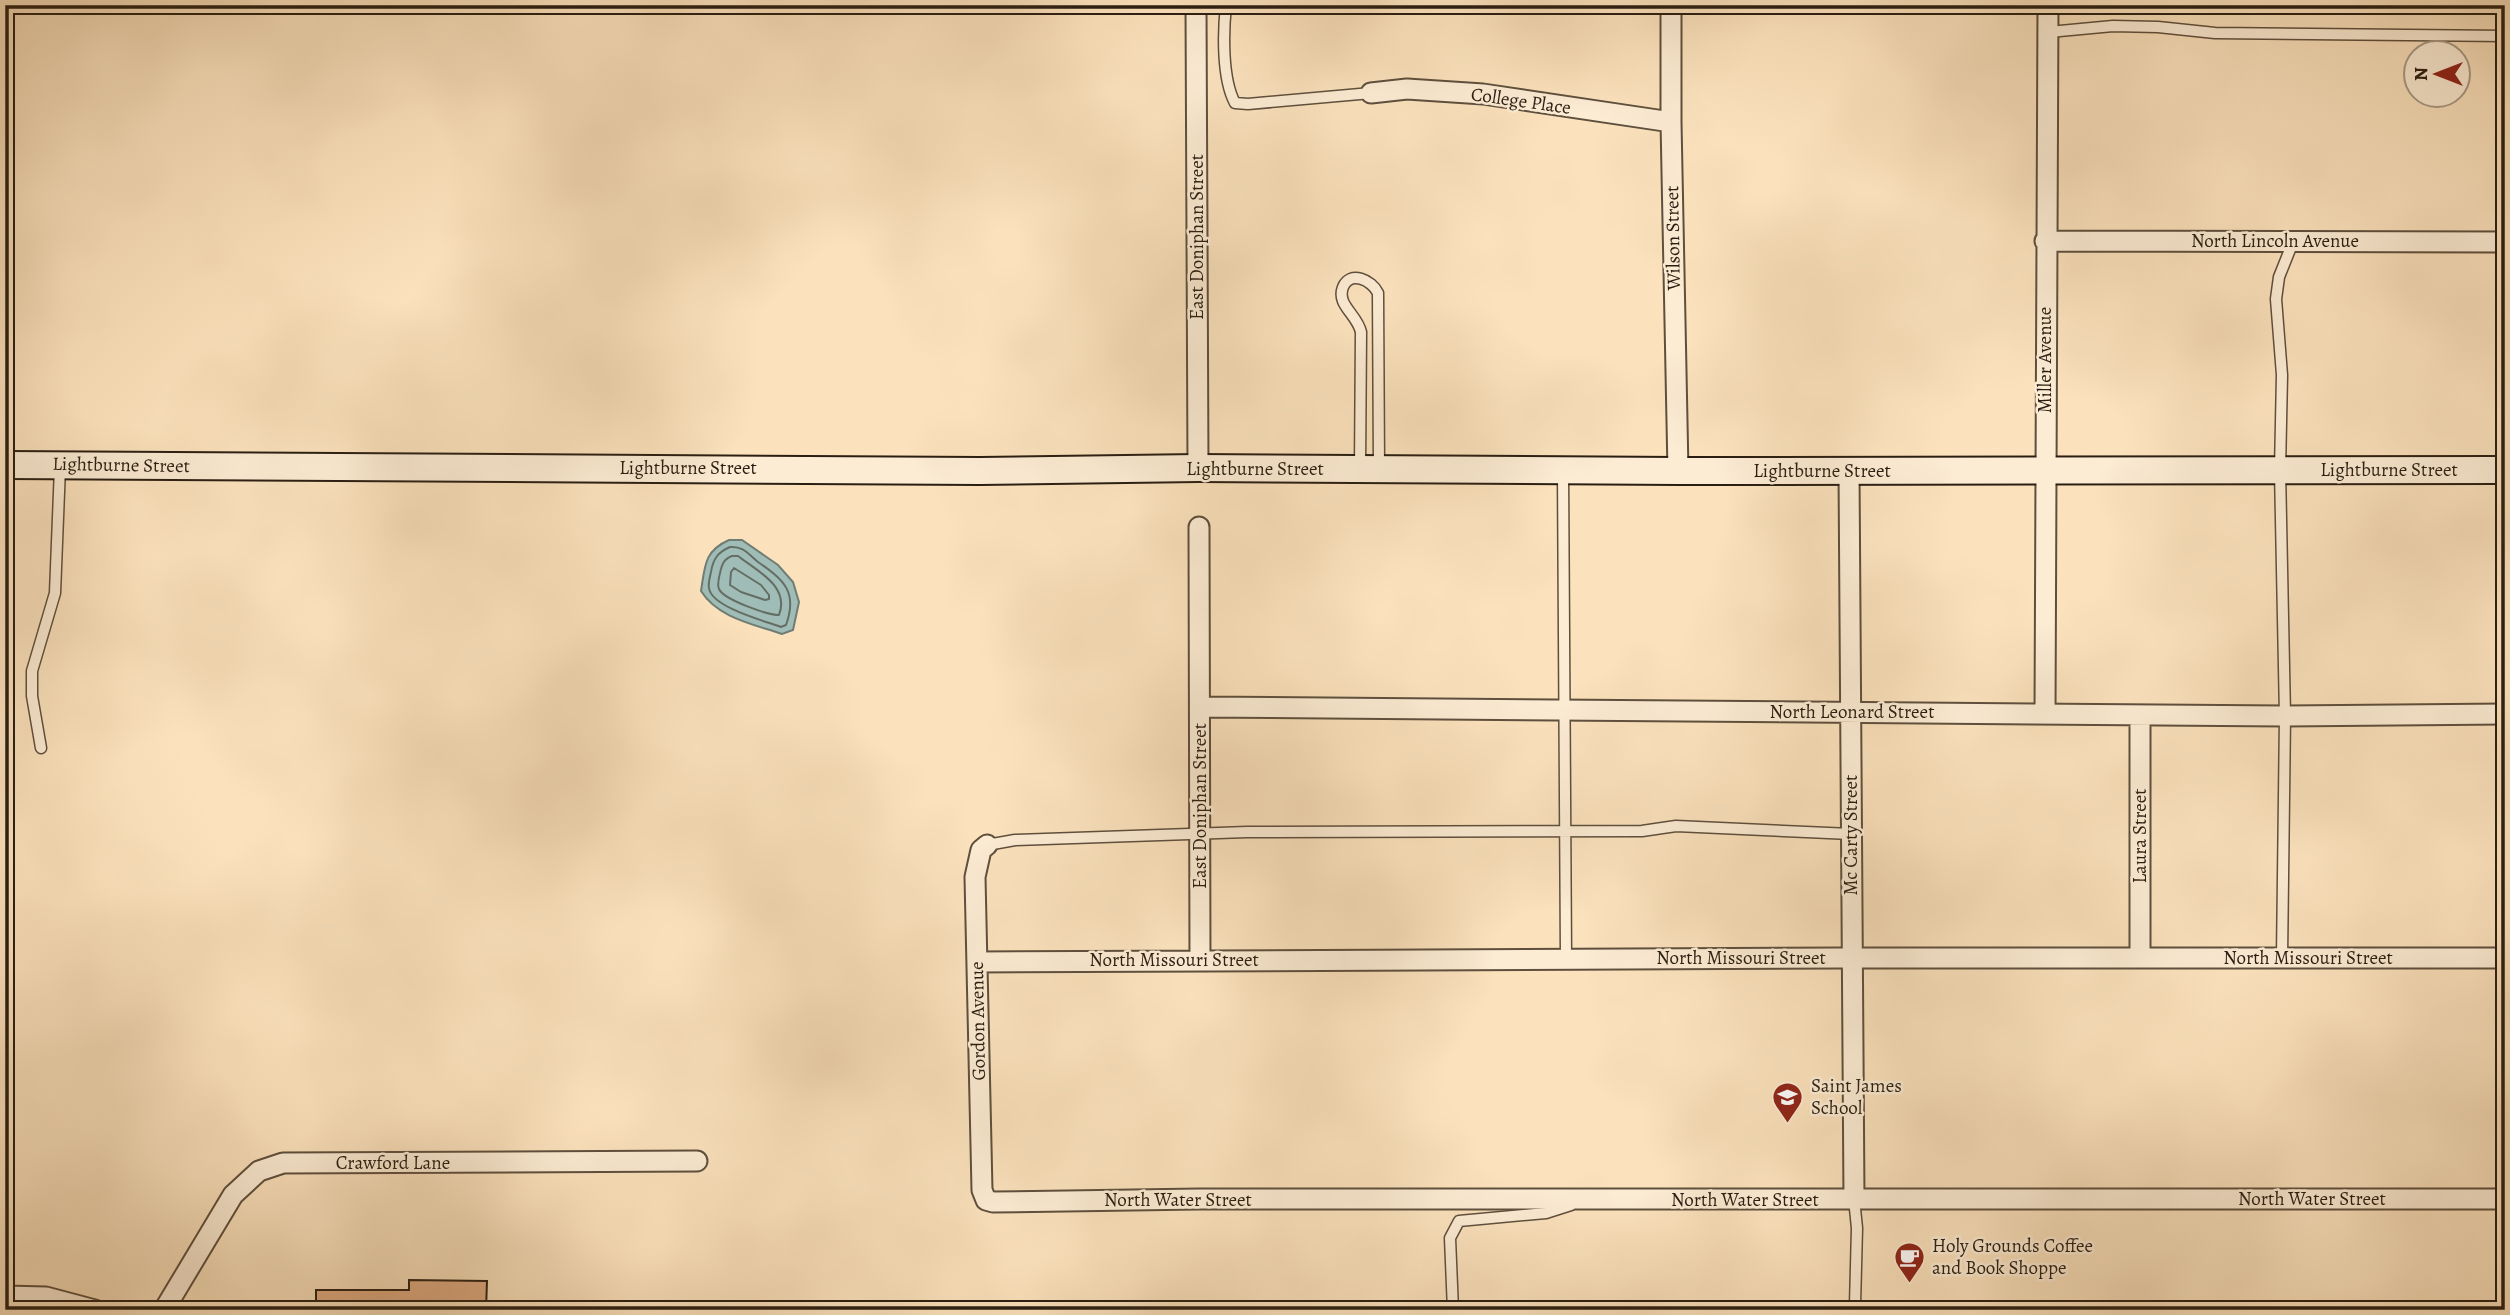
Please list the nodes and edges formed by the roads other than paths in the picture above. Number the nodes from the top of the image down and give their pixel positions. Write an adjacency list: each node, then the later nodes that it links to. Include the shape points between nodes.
1 (1196, 5): 14 (street, East Doniphan Street)
2 (1226, 5): 7 (lane, via 1228,91 1235,103)
3 (1671, 5): 8 (street, Wilson Street)
4 (2048, 5): 5 (street, Miller Avenue)
5 (2049, 32): 6 (lane, via 2113,26 2215,33); 9 (street, Miller Avenue)
6 (2505, 36)
7 (1371, 93): 8 (street, College Place, via 1407,89 1483,94)
8 (1671, 122): 20 (street, Wilson Street)
9 (2045, 241): 10 (street, North Lincoln Avenue); 17 (street, Miller Avenue)
10 (2294, 241): 11 (street, North Lincoln Avenue); 18 (lane, via 2279,277 2276,299 2282,375)
11 (2505, 242)
12 (60, 463): 13 (main road, Lightburne Street); 14 (main road, Lightburne Street, via 980,471); 30 (lane, via 55,593 32,671)
13 (5, 465)
14 (1198, 468): 15 (main road, Lightburne Street)
15 (1369, 469): 15 (lane, via 1378,292 1359,278 1345,284 1342,299 1361,332); 16 (main road, Lightburne Street)
16 (1563, 470): 20 (main road, Lightburne Street); 24 (lane)
17 (2045, 470): 18 (main road, Lightburne Street); 21 (main road, Lightburne Street); 26 (street, Miller Avenue)
18 (2280, 470): 19 (main road, Lightburne Street); 29 (lane)
19 (2505, 470)
20 (1678, 471): 21 (main road, Lightburne Street)
21 (1849, 471): 25 (street, Mc Carty Street)
22 (1199, 527): 23 (street, East Doniphan Street)
23 (1200, 707): 24 (street, North Leonard Street); 33 (street, East Doniphan Street)
24 (1563, 710): 25 (street, North Leonard Street); 31 (lane)
25 (1851, 713): 26 (street, North Leonard Street); 32 (street, Mc Carty Street)
26 (2045, 714): 28 (street, North Leonard Street)
27 (2505, 714): 29 (street, North Leonard Street)
28 (2140, 715): 29 (street, North Leonard Street); 37 (street, Laura Street)
29 (2285, 716): 38 (lane)
30 (41, 748)
31 (1565, 832): 32 (lane, via 1676,826); 33 (lane); 35 (lane)
32 (1851, 834): 36 (street, Mc Carty Street)
33 (1199, 835): 34 (lane, via 1015,840); 40 (street, East Doniphan Street)
34 (987, 845): 41 (street, Gordon Avenue, via 981,850 975,877)
35 (1566, 958): 36 (street, North Missouri Street); 40 (street, North Missouri Street)
36 (1853, 958): 37 (street, North Missouri Street); 43 (street, Mc Carty Street)
37 (2140, 958): 38 (street, North Missouri Street)
38 (2282, 958): 39 (street, North Missouri Street)
39 (2505, 958)
40 (1200, 960): 41 (street, North Missouri Street)
41 (976, 962): 45 (street, Gordon Avenue, via 982,1190)
42 (697, 1161): 50 (street, Crawford Lane, via 283,1164 259,1171 233,1195)
43 (1854, 1199): 44 (street, North Water Street); 46 (street, North Water Street); 48 (lane)
44 (2505, 1199)
45 (986, 1200): 46 (street, North Water Street)
46 (1588, 1200): 51 (lane, via 1546,1213 1459,1221 1450,1238)
47 (5, 1296): 49 (street, via 46,1297)
48 (1855, 1305)
49 (95, 1310)
50 (164, 1310)
51 (1452, 1310)

